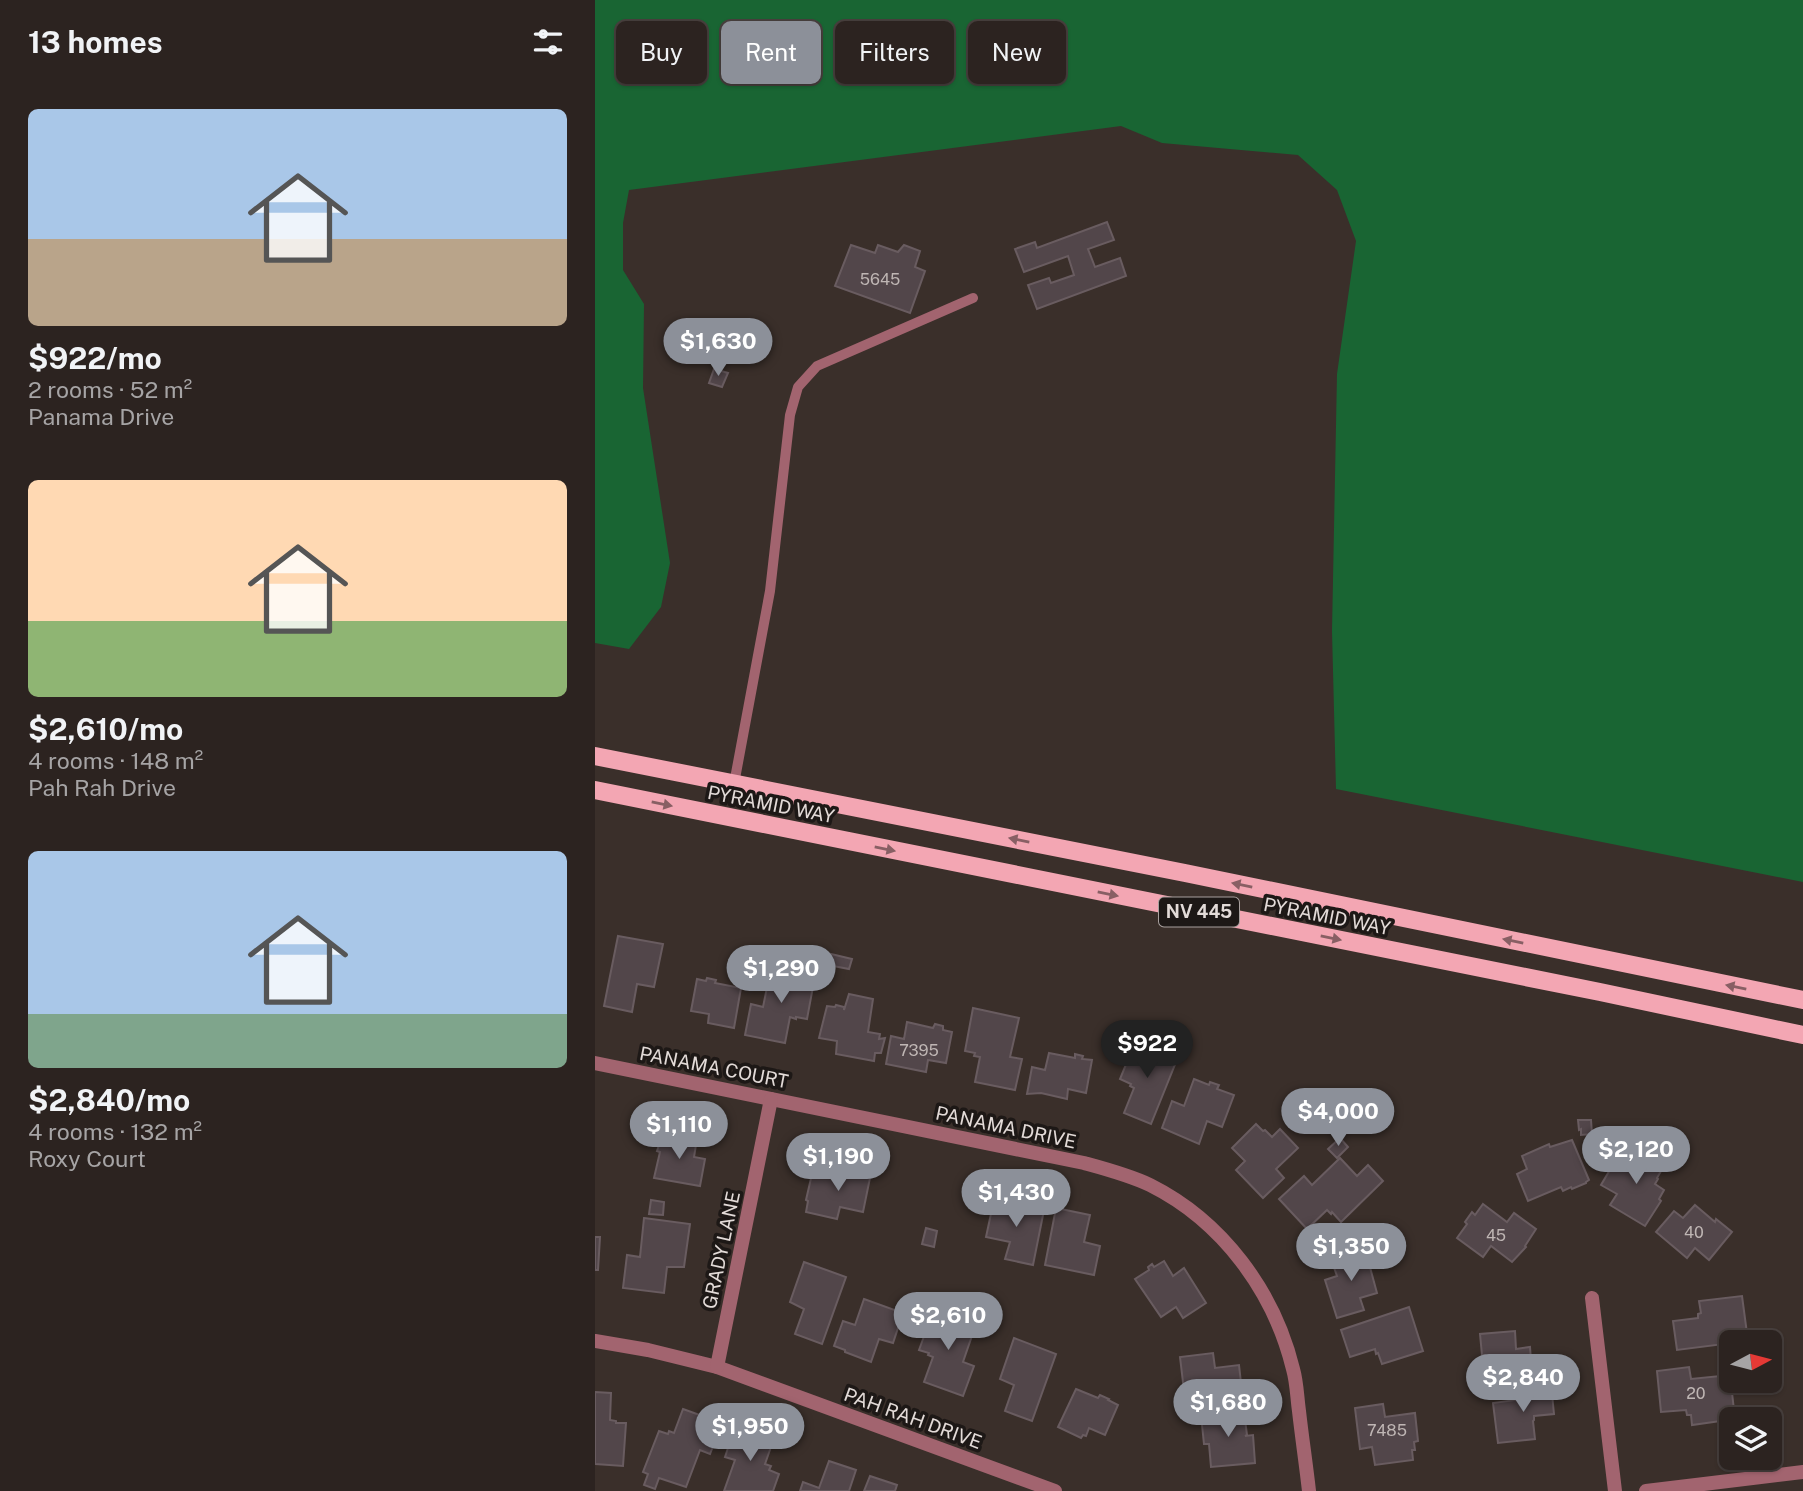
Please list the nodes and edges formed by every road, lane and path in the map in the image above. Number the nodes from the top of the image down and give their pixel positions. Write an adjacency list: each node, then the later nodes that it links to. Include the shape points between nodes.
1 (973, 298): 3 (lane, via 817,366 798,387 787,436 770,591)
2 (595, 755): 3 (main road, PYRAMID WAY / NV 445)
3 (734, 784): 5 (main road, PYRAMID WAY / NV 445, one-way to 3)
4 (595, 790): 6 (main road, PYRAMID WAY / NV 445, one-way to 6)
5 (1803, 1000)
6 (1803, 1035)
7 (595, 1063): 8 (street, PANAMA COURT)
8 (771, 1099): 9 (street, PANAMA COURT); 12 (street, GRADY LANE)
9 (825, 1110): 15 (street, PANAMA DRIVE, via 1108,1169 1150,1185 1185,1207 1245,1264 1281,1330 1294,1371)
10 (1592, 1298): 16 (street)
11 (595, 1342): 12 (street, PAH RAH DRIVE, via 648,1349)
12 (716, 1367): 14 (street, PAH RAH DRIVE)
13 (1803, 1472): 17 (street)
14 (1055, 1491)
15 (1309, 1491)
16 (1615, 1491)
17 (1646, 1491)

